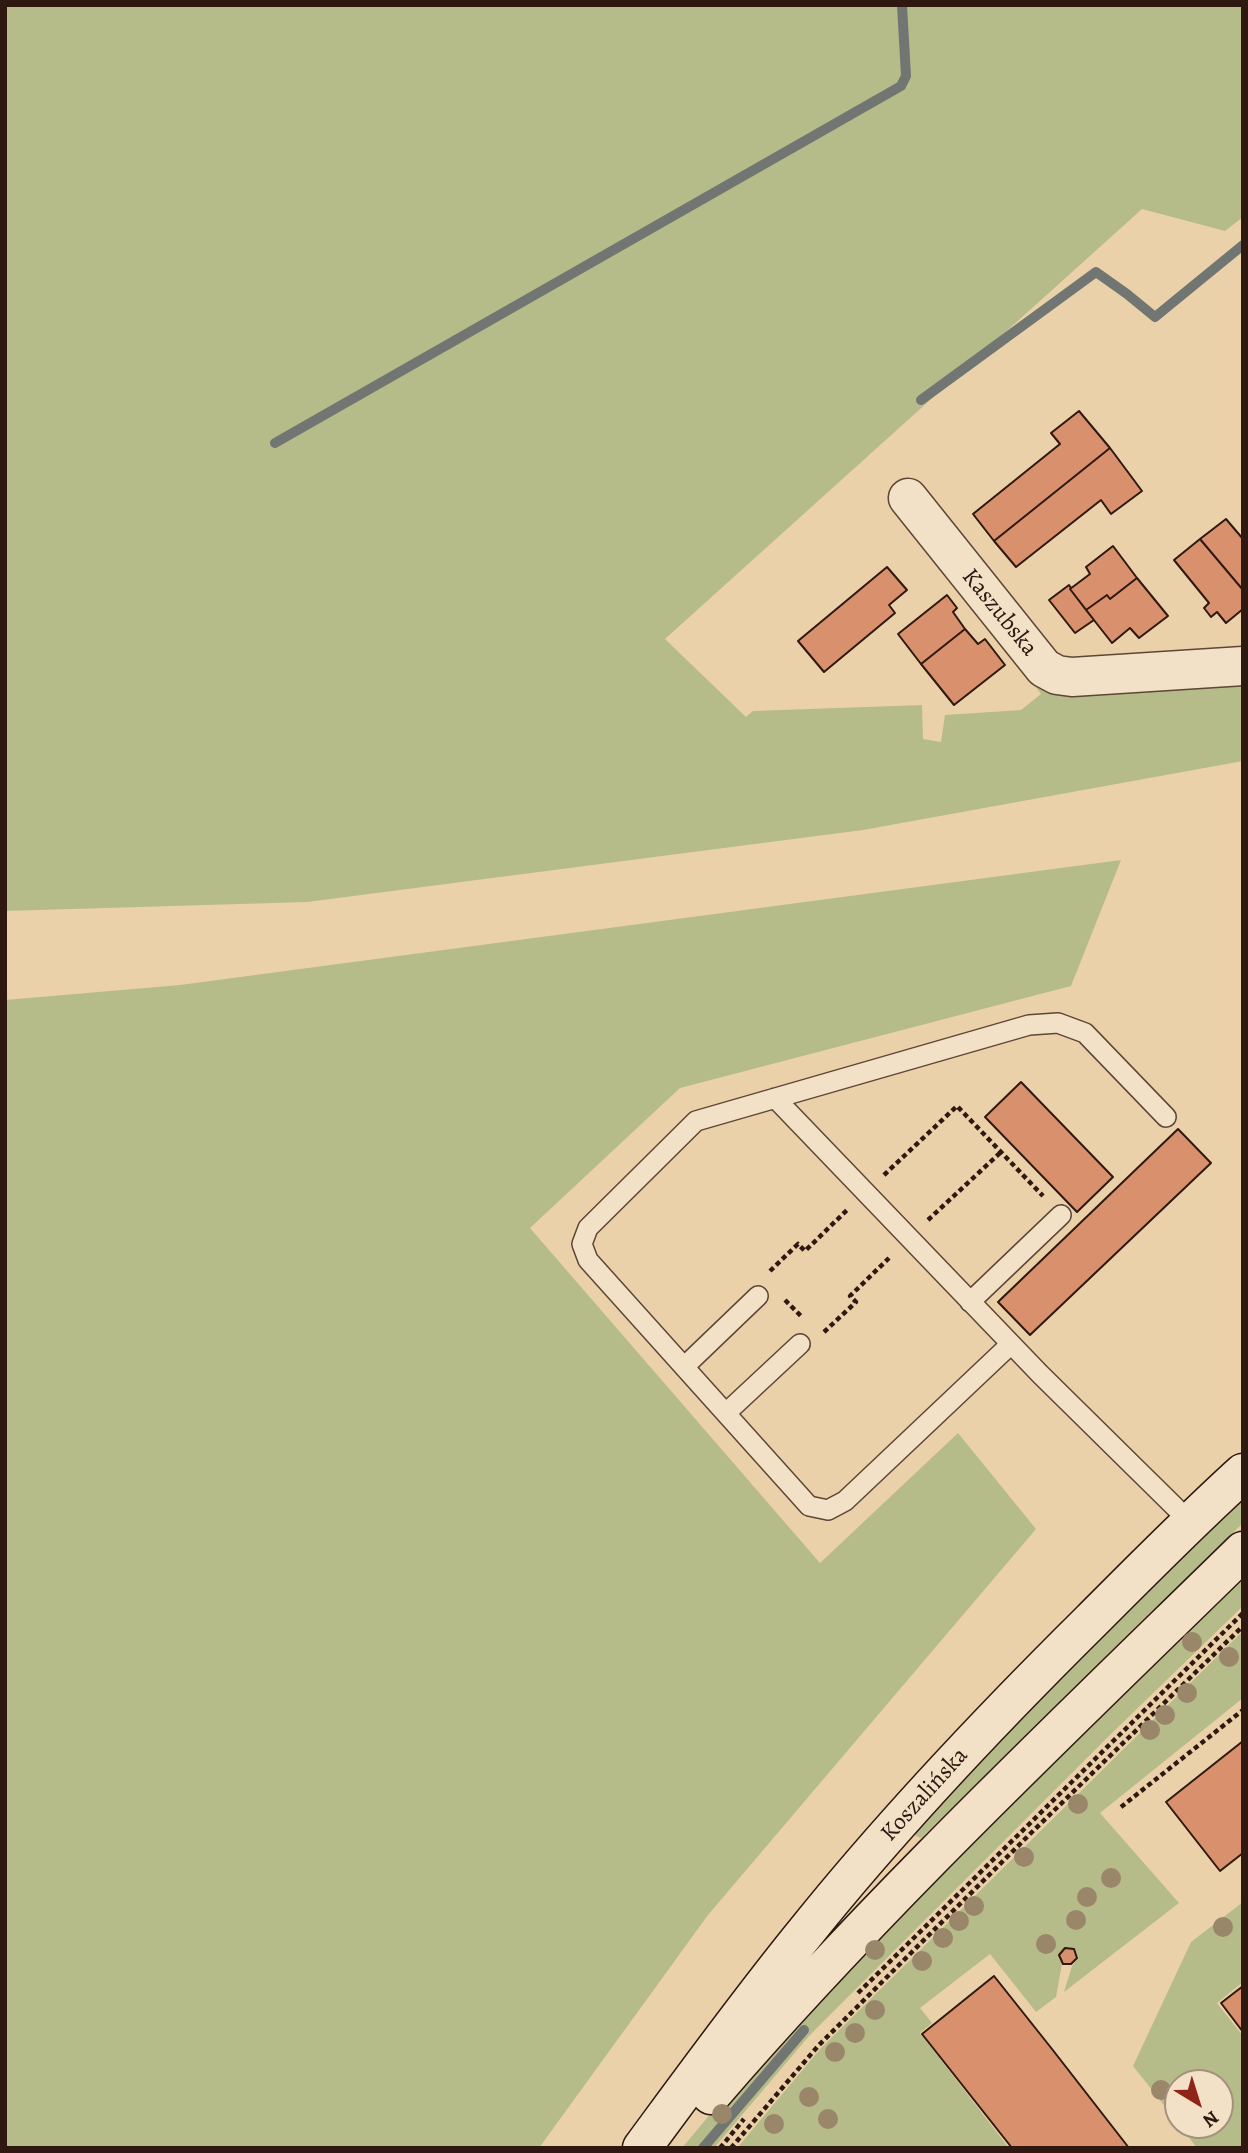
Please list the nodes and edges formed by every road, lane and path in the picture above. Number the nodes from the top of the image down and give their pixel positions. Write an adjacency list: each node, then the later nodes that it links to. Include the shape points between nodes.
1 (908, 498): 2 (main road, Kaszubska, via 1044,668 1057,675)
2 (1243, 666)
3 (775, 1098): 4 (lane, via 1029,1025 1058,1023 1085,1033); 7 (lane); 10 (lane, via 696,1121 588,1227 582,1244 588,1259)
4 (1166, 1117)
5 (1061, 1215): 7 (lane)
6 (758, 1296): 10 (lane)
7 (970, 1302): 9 (lane)
8 (800, 1343): 11 (lane)
9 (1011, 1344): 11 (lane, via 845,1501 828,1510 809,1506); 13 (lane)
10 (684, 1367): 11 (lane)
11 (726, 1413)
12 (1243, 1473): 21 (main road, Koszalińska, via 1055,1657 902,1820 806,1931)
13 (1177, 1510)
14 (1243, 1551): 22 (main road, Koszalińska, via 934,1853 762,2035)
15 (1243, 1613): 19 (path)
16 (1243, 1626): 24 (path, via 818,2046)
17 (1243, 1710): 18 (path)
18 (1121, 1807)
19 (851, 2000)
20 (747, 2116): 23 (path)
21 (642, 2148)
22 (667, 2148)
23 (720, 2148)
24 (731, 2148)

